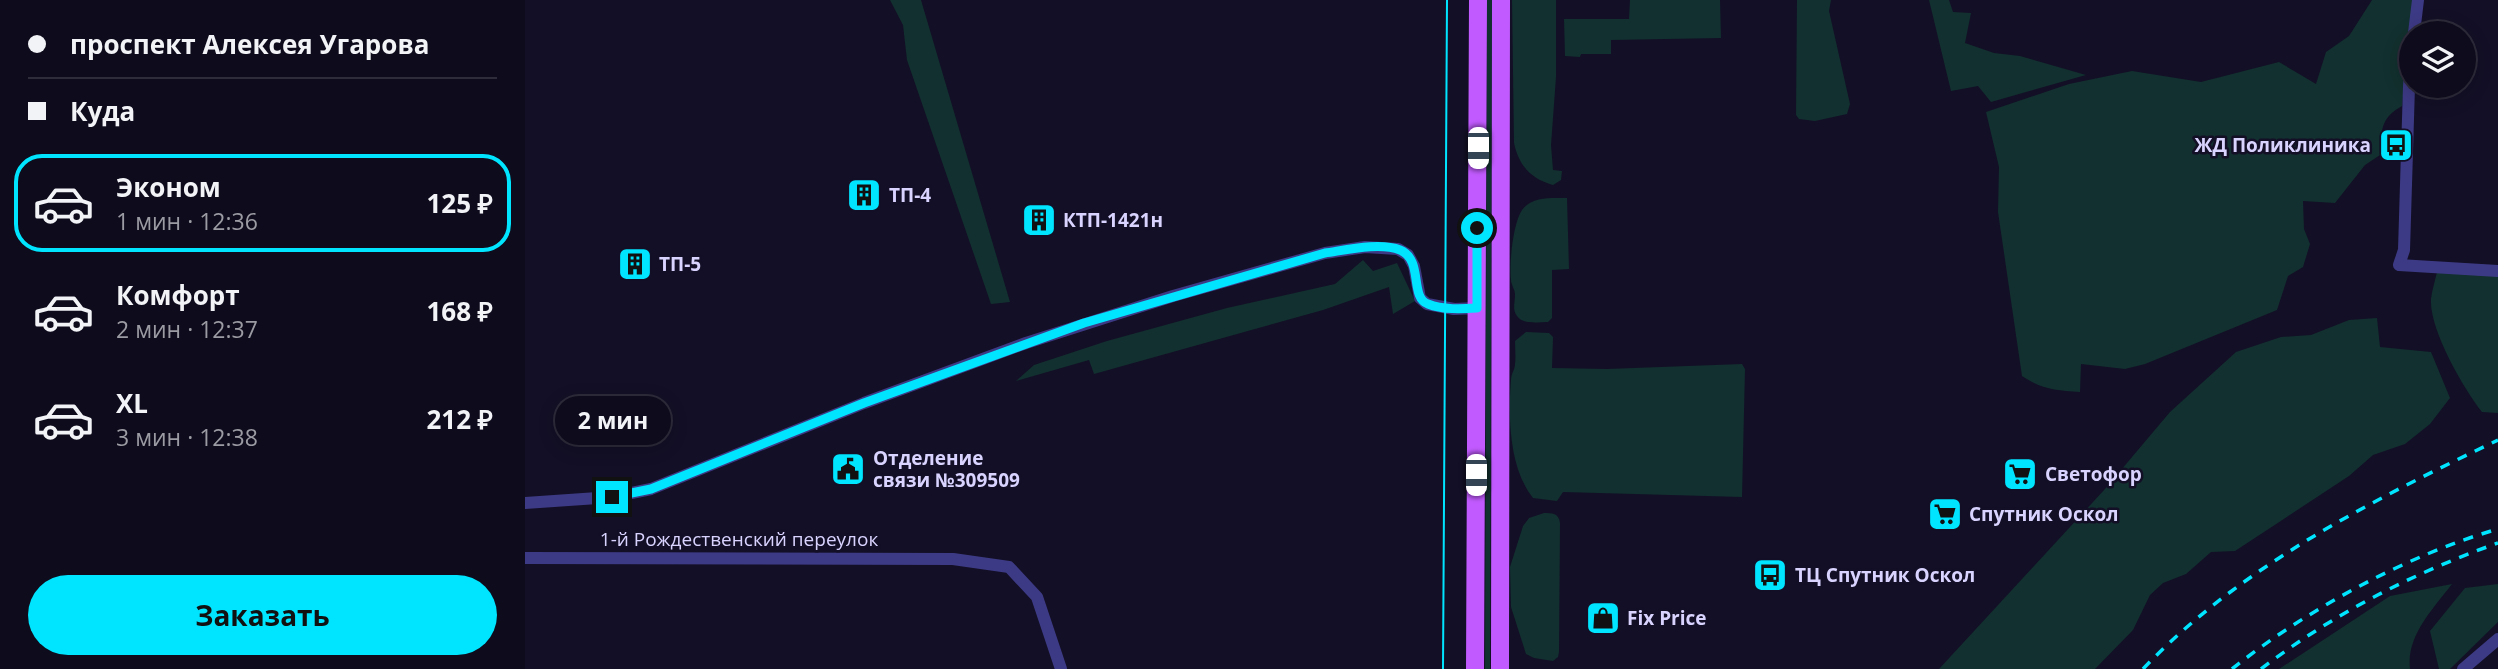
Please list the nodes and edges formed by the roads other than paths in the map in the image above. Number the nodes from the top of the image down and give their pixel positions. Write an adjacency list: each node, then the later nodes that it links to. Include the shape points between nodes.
1 (1478, 0): 7 (main road)
2 (1501, 0): 13 (main road)
3 (2418, 0): 4 (street)
4 (2415, 21)
5 (2409, 98): 6 (street, via 2405,238 2399,265)
6 (2498, 271)
7 (1477, 308): 8 (street, via 1427,304 1420,298 1408,254 1398,249 1365,247 1325,253 1026,343 651,489 612,497); 12 (main road)
8 (525, 502)
9 (525, 558): 11 (street, 1-й Рождественский переулок, via 953,559 1009,567 1037,597)
10 (2498, 639): 14 (street)
11 (1061, 669)
12 (1475, 669)
13 (1500, 669)
14 (2463, 669)

